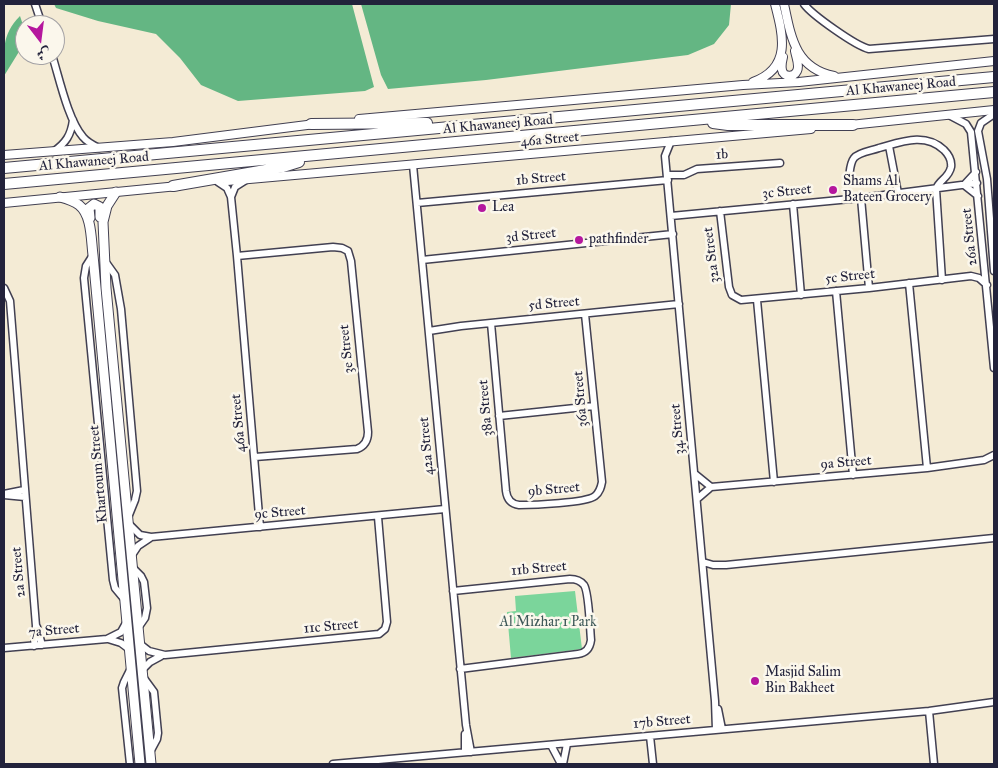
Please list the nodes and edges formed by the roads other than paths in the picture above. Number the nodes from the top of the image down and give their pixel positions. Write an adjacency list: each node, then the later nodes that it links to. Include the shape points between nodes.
1 (775, 4): 6 (street)
2 (784, 4): 5 (street)
3 (804, 4): 4 (street, via 855,44 869,49)
4 (994, 38)
5 (793, 41): 6 (street, via 798,66 791,76 782,71); 9 (street, via 807,63 824,73)
6 (783, 45): 11 (street, via 780,58 769,74)
7 (994, 61): 9 (street)
8 (55, 65): 15 (street)
9 (841, 77): 11 (street)
10 (994, 77): 17 (highway, Al Khawaneej Road)
11 (743, 85): 18 (street)
12 (994, 92): 16 (highway, Al Khawaneej Road)
13 (994, 112): 14 (street, 46a Street); 51 (street, 26a Street, via 981,123 978,131)
14 (950, 115): 19 (street, 46a Street); 31 (street, 26a Street, via 970,128)
15 (73, 118): 23 (street, via 83,137); 24 (street, via 69,136)
16 (703, 120): 19 (highway, via 728,125); 27 (highway, Al Khawaneej Road)
17 (495, 122): 18 (highway); 30 (highway, Al Khawaneej Road)
18 (312, 124): 23 (street, via 193,140)
19 (853, 125): 20 (street, 46a Street)
20 (671, 141): 21 (street, 46a Street); 26 (street, 34 Street)
21 (656, 142): 26 (street); 29 (street, 46a Street)
22 (889, 146): 32 (street, via 855,157); 40 (street, via 919,139 942,148 949,156 951,168); 42 (street)
23 (99, 148): 24 (street)
24 (53, 152): 25 (street)
25 (4, 156)
26 (666, 156): 33 (street, 34 Street)
27 (308, 157): 36 (highway, Al Khawaneej Road); 39 (highway, via 292,165)
28 (780, 163): 33 (street, 1b, via 697,169)
29 (413, 165): 34 (street, 46a Street); 48 (street, 42a Street)
30 (4, 168)
31 (976, 172): 37 (street, 26a Street); 38 (street)
32 (849, 177)
33 (668, 178): 48 (street, 1b Street); 52 (street, 34 Street)
34 (249, 179): 35 (street, 46a Street); 43 (street, via 235,187)
35 (218, 182): 39 (street, 46a Street); 43 (street, via 225,185)
36 (4, 184)
37 (977, 184): 38 (street, 3c Street); 44 (street, 26a Street); 51 (street, via 984,188)
38 (964, 185): 40 (street, 3c Street); 44 (street)
39 (172, 186): 41 (street, 46a Street)
40 (936, 188): 42 (street, 3c Street); 63 (street)
41 (116, 192): 45 (street, 46a Street); 54 (main road, Khartoum Street, via 106,206)
42 (898, 193): 46 (street, 3c Street)
43 (231, 196): 57 (street, 46a Street)
44 (978, 196): 60 (street, 26a Street)
45 (60, 197): 47 (street, 46a Street); 53 (main road, Khartoum Street, via 83,208)
46 (862, 198): 49 (street, 3c Street); 67 (street)
47 (4, 203)
48 (417, 203): 58 (street, 42a Street)
49 (793, 204): 50 (street, 3c Street); 70 (street)
50 (720, 211): 52 (street, 3c Street); 71 (street, 32a Street, via 728,287)
51 (990, 212): 61 (street, 26a Street)
52 (671, 216): 55 (street, 34 Street)
53 (90, 232): 54 (main road, via 88,210 94,204 100,208); 56 (main road, Khartoum Street)
54 (103, 232): 59 (main road, Khartoum Street)
55 (673, 234): 58 (street, 3d Street); 73 (street, 34 Street)
56 (93, 255): 81 (main road, Khartoum Street); 106 (street, via 86,266 84,278 113,580)
57 (237, 256): 83 (street, 46a Street); 83 (street, 3e Street, via 333,247 348,251 368,432 367,440 357,449)
58 (422, 260): 77 (street, 42a Street)
59 (105, 261): 84 (main road, Khartoum Street); 99 (street, via 117,280 121,309 137,491)
60 (985, 264): 62 (street); 65 (street, 26a Street)
61 (994, 271)
62 (972, 276): 63 (street, 5c Street); 65 (street)
63 (942, 280): 64 (street, 5c Street)
64 (909, 284): 67 (street, 5c Street); 87 (street)
65 (987, 285): 78 (street, 26a Street)
66 (4, 288): 74 (street, 2a Street)
67 (869, 288): 68 (street, 5c Street)
68 (836, 291): 70 (street, 5c Street); 89 (street)
69 (4, 295): 74 (street, 2a Street)
70 (801, 295): 72 (street, 5c Street)
71 (732, 296): 72 (street, 5c Street, via 741,300)
72 (757, 300): 91 (street)
73 (679, 306): 75 (street, 5d Street); 88 (street, 34 Street)
74 (10, 307): 94 (street, 2a Street)
75 (585, 314): 76 (street, 5d Street); 79 (street, 36a Street)
76 (491, 323): 77 (street, 5d Street); 80 (street, 38a Street)
77 (428, 328): 97 (street, 42a Street)
78 (994, 368)
79 (594, 406): 80 (street); 90 (street, 36a Street)
80 (499, 416): 93 (street, 38a Street)
81 (109, 434): 84 (main road, via 115,436); 106 (main road, Khartoum Street)
82 (994, 455): 85 (street, 9a Street)
83 (255, 457): 100 (street, 46a Street)
84 (122, 458): 99 (main road, Khartoum Street)
85 (984, 460): 86 (street, 9a Street); 87 (street, 9a Street)
86 (994, 462)
87 (927, 468): 89 (street, 9a Street)
88 (695, 474): 92 (street); 96 (street, 34 Street)
89 (853, 475): 91 (street, 9a Street)
90 (602, 482): 93 (street, 9b Street, via 597,495 584,500 519,505 508,499)
91 (774, 482): 92 (street, 9a Street)
92 (711, 487): 96 (street)
93 (506, 491)
94 (25, 493): 95 (street); 108 (street, 2a Street)
95 (4, 494)
96 (697, 499): 104 (street, 34 Street)
97 (446, 512): 98 (street, 9c Street); 105 (street, 42a Street)
98 (378, 517): 100 (street, 9c Street); 115 (street, 11c Street, via 387,622 379,634)
99 (128, 519): 101 (street, via 136,532); 103 (main road, Khartoum Street)
100 (260, 528): 101 (street, 9c Street)
101 (151, 537): 103 (street)
102 (994, 538): 104 (street, via 726,565)
103 (132, 555): 110 (main road, Khartoum Street)
104 (703, 562): 122 (street, 34 Street)
105 (453, 590): 116 (street, 42a Street); 116 (street, 11b Street, via 570,579 579,580 586,587 590,640 585,651)
106 (124, 600): 107 (main road, Khartoum Street)
107 (126, 623): 109 (street, via 121,632); 114 (main road, Khartoum Street)
108 (36, 626): 111 (street, 2a Street); 112 (street, 2a Street)
109 (107, 639): 111 (street, 7a Street); 114 (street, 7a Street)
110 (140, 644): 115 (street, 11c Street, via 149,651); 118 (main road, Khartoum Street)
111 (42, 645): 112 (street, 7a Street)
112 (34, 646): 113 (street, 7a Street)
113 (4, 648)
114 (129, 649): 117 (main road, Khartoum Street)
115 (165, 654): 118 (street, 11c Street, via 154,658)
116 (460, 667): 126 (street, 42a Street)
117 (131, 668): 121 (main road, Khartoum Street); 127 (street, via 122,688)
118 (143, 674): 130 (main road, Khartoum Street)
119 (994, 702): 120 (street, 17b Street)
120 (929, 711): 122 (street, 17b Street); 134 (street)
121 (135, 714): 128 (main road, Khartoum Street); 129 (main road, via 140,724)
122 (719, 729): 123 (street, 17b Street)
123 (650, 736): 124 (street, 17b Street); 133 (street)
124 (567, 744): 125 (street, 17b Street); 132 (street)
125 (551, 745): 126 (street, 17b Street); 132 (street)
126 (468, 752): 131 (street, 17b Street)
127 (130, 764)
128 (140, 764)
129 (144, 764)
130 (151, 764)
131 (332, 764)
132 (562, 764)
133 (653, 764)
134 (934, 764)

